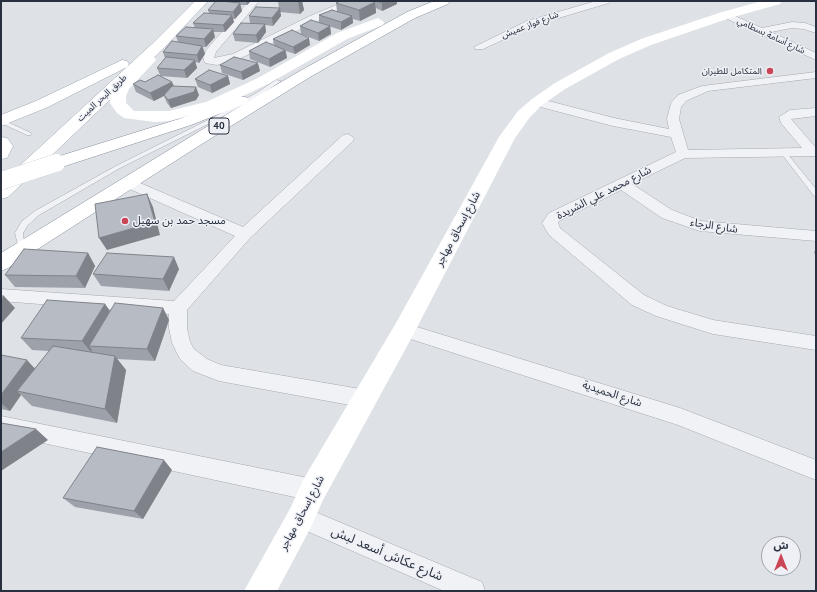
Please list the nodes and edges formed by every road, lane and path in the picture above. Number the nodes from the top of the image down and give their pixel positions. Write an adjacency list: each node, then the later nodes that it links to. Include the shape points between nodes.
1 (202, 1): 27 (main road, طريق البحر الميت, via 158,46)
2 (207, 1): 12 (main road, via 123,88 118,96 118,104 123,110 130,114 156,117 202,108 263,81 342,36)
3 (254, 1): 11 (street, via 211,52 220,56 237,56)
4 (354, 1): 9 (street)
5 (423, 1): 12 (main road, 40)
6 (444, 1): 34 (main road, 40, via 406,17 305,74)
7 (606, 1): 16 (street, شارع فواز عميش, via 531,22)
8 (765, 2): 10 (main road, شارع إسحاق مهاجر)
9 (340, 7): 11 (street); 11 (street, via 322,3)
10 (726, 15): 14 (street, شارع أسامة بسطامي); 21 (main road, شارع إسحاق مهاجر, via 646,42 614,56 585,70)
11 (313, 18)
12 (378, 22): 20 (main road, 40)
13 (816, 30): 14 (street, via 792,25)
14 (762, 31): 17 (street, شارع أسامة بسطامي)
15 (145, 41): 18 (main road)
16 (479, 47)
17 (816, 57)
18 (122, 64): 23 (main road, via 42,104); 27 (main road)
19 (816, 75): 24 (street, via 722,85 692,92 675,106 673,119)
20 (278, 80): 27 (main road, 40, via 241,100 186,122); 40 (lane, via 216,118 96,179 37,213 25,222 19,233 21,243)
21 (537, 102): 24 (street, via 613,122); 44 (main road, شارع إسحاق مهاجر, via 524,114 508,137)
22 (816, 112): 29 (street, via 790,114 785,117)
23 (1, 121): 27 (lane)
24 (676, 134): 31 (street)
25 (348, 138): 38 (street)
26 (1, 142): 30 (main road, via 4,146)
27 (44, 145): 32 (main road); 33 (main road, 40, bridge); 36 (main road, طريق البحر الميت)
28 (783, 152): 29 (street, شارع محمد علي الشريدة); 31 (street, شارع محمد علي الشريدة); 37 (lane)
29 (814, 152)
30 (1, 154)
31 (683, 154): 35 (street, شارع محمد علي الشريدة)
32 (1, 174)
33 (1, 181)
34 (128, 183): 38 (street); 40 (main road, 40)
35 (622, 184): 39 (street, شارع الرجاء, via 667,214 700,226); 45 (street, شارع محمد علي الشريدة, via 554,217 550,223 554,231 638,300 662,311 713,327)
36 (1, 193)
37 (816, 194)
38 (245, 234): 43 (street)
39 (816, 236)
40 (29, 246): 41 (main road, 40)
41 (1, 264)
42 (1, 295): 43 (street)
43 (178, 308): 46 (street, via 181,343 187,354 200,365 219,373)
44 (404, 330): 46 (main road, شارع إسحاق مهاجر); 48 (street, شارع الحميدية, via 680,417)
45 (816, 343)
46 (366, 399): 49 (main road, شارع إسحاق مهاجر)
47 (1, 425): 49 (street)
48 (816, 470)
49 (313, 490): 50 (main road, شارع إسحاق مهاجر)
50 (301, 517): 51 (main road, شارع إسحاق مهاجر); 52 (street, شارع عكاش أسعد لبش)
51 (260, 591)
52 (473, 591)

